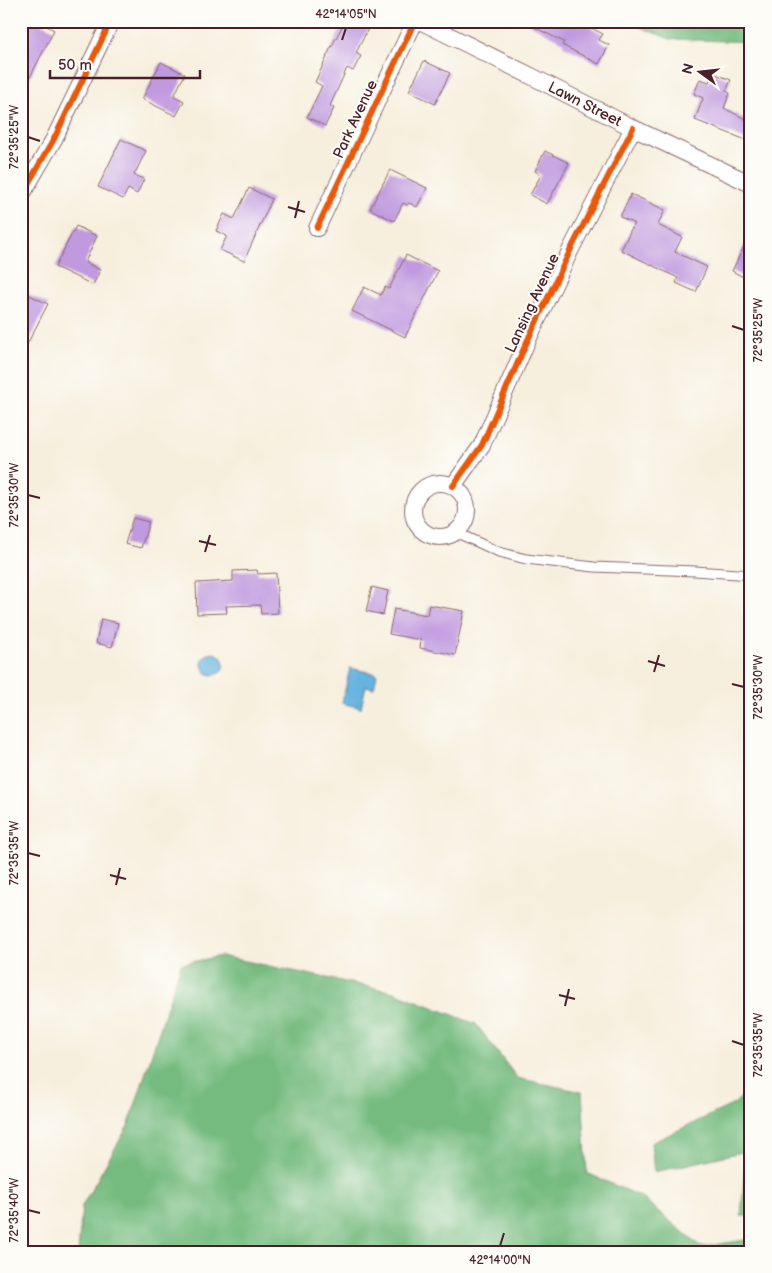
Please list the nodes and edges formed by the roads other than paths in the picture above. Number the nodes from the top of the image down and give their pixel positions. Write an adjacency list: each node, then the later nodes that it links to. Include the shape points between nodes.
1 (111, 21): 6 (street, via 54,139)
2 (415, 21): 7 (street, Park Avenue)
3 (420, 21): 4 (street, Lawn Street)
4 (633, 128): 5 (street, Lawn Street); 8 (street, Lansing Avenue, via 570,248 482,445)
5 (751, 184)
6 (21, 196)
7 (317, 228)
8 (453, 486): 9 (street, via 465,500 467,509 462,526); 9 (street, via 437,483 422,489 413,504 413,513 415,522 429,535 447,536)
9 (455, 532): 10 (lane, via 499,552 526,559 594,567)
10 (751, 576)

